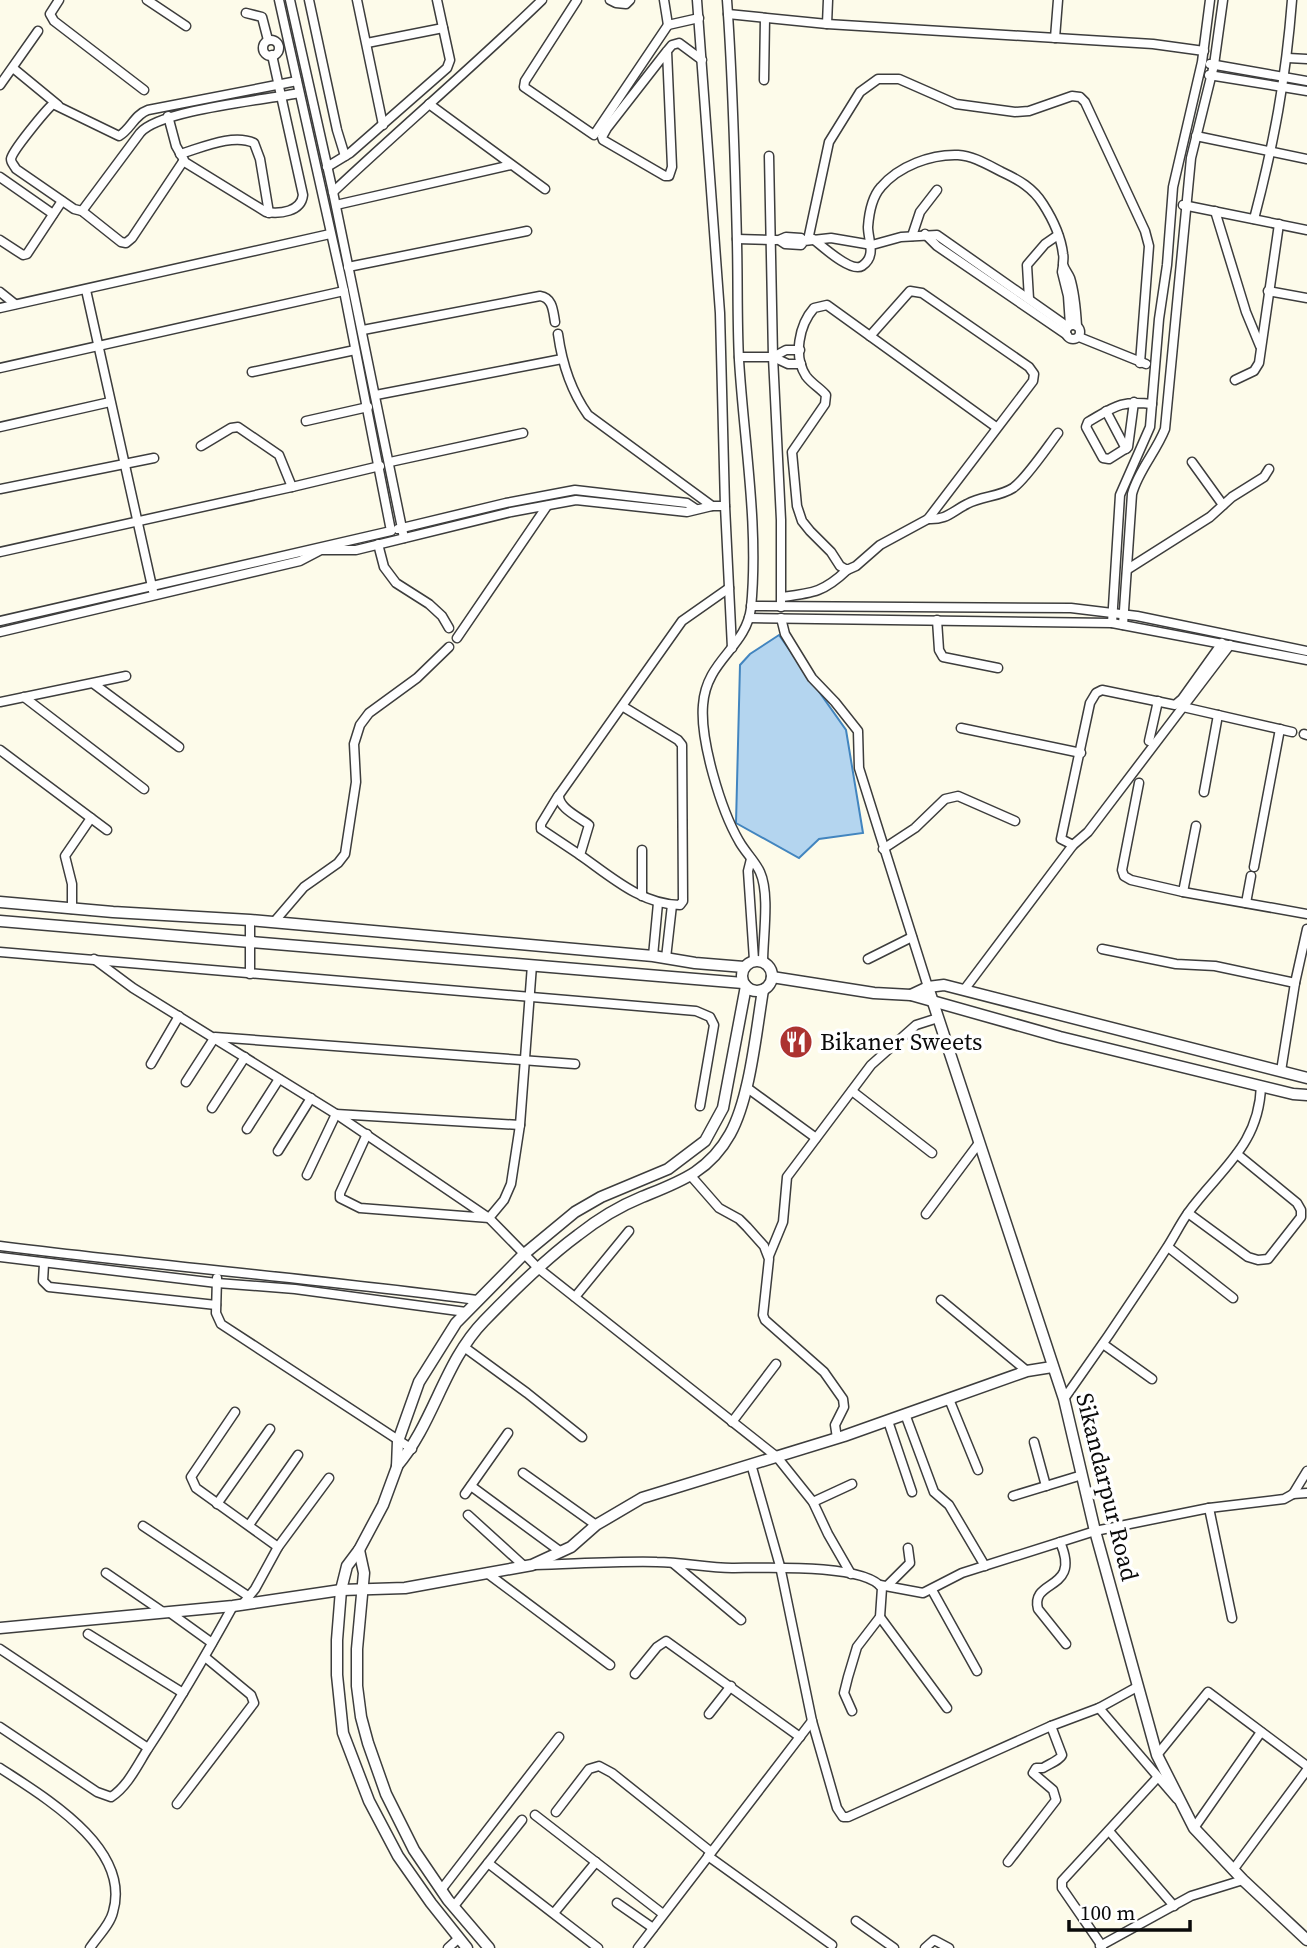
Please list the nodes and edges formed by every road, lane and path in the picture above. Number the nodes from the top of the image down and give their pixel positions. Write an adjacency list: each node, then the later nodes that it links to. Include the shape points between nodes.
1 (59, 0): 47 (street, via 50,14 54,21)
2 (147, 0): 26 (street)
3 (279, 0): 42 (street)
4 (290, 0): 55 (street)
5 (309, 0): 62 (street)
6 (357, 0): 30 (street)
7 (437, 0): 27 (street)
8 (542, 0): 51 (street)
9 (577, 0): 25 (street, via 524,87 594,135)
10 (610, 0): 11 (street, via 626,4)
11 (630, 0)
12 (664, 0): 25 (street)
13 (697, 0): 22 (street)
14 (727, 0): 21 (street)
15 (828, 0): 24 (street)
16 (1058, 0): 29 (street)
17 (1210, 0): 32 (street)
18 (1223, 0): 37 (street)
19 (1292, 0): 33 (street)
20 (246, 12): 45 (street, via 262,17 268,40 278,46 272,55)
21 (728, 14): 23 (street); 90 (street)
22 (699, 18): 25 (street); 35 (street)
23 (765, 18): 24 (street); 41 (street)
24 (827, 24): 29 (street)
25 (668, 25)
26 (186, 26)
27 (443, 27): 30 (street); 56 (street, via 450,60 447,68)
28 (38, 31): 38 (street)
29 (1055, 38): 32 (street)
30 (367, 43): 56 (street)
31 (667, 51): 31 (street, via 602,136 664,176 669,176 672,167); 35 (street, via 679,43)
32 (1204, 51): 36 (street)
33 (1288, 58): 34 (street); 43 (street)
34 (1307, 59)
35 (702, 60): 148 (street, via 720,313)
36 (1202, 62): 37 (street); 39 (street)
37 (1214, 65): 40 (street); 43 (street)
38 (12, 68): 46 (street); 52 (street)
39 (1199, 73): 40 (street); 75 (street)
40 (1211, 75): 43 (street); 59 (street)
41 (764, 80)
42 (297, 81): 45 (street); 49 (street)
43 (1284, 81): 44 (street); 48 (street); 61 (street)
44 (1307, 81)
45 (280, 84): 50 (street); 53 (street)
46 (0, 85)
47 (144, 90)
48 (1307, 91)
49 (299, 93): 50 (street); 57 (street)
50 (282, 97): 54 (street); 73 (street)
51 (429, 104): 66 (street); 72 (street)
52 (58, 105): 58 (street); 74 (street, via 51,105 11,160 16,169)
53 (166, 107): 54 (street); 58 (street, via 141,113)
54 (168, 119): 60 (street, via 145,127); 64 (street)
55 (318, 123): 57 (street); 67 (street)
56 (383, 125): 62 (street)
57 (307, 127): 71 (street)
58 (120, 135): 60 (street)
59 (1196, 136): 61 (street); 77 (street)
60 (130, 148): 78 (street)
61 (1272, 152): 65 (street); 82 (street)
62 (345, 156): 67 (street)
63 (769, 156): 92 (street)
64 (182, 157): 78 (street, via 128,242 121,242); 80 (street); 80 (street, via 232,141 252,141)
65 (1307, 159)
66 (511, 165): 69 (street); 76 (street)
67 (327, 167): 72 (street)
68 (0, 177): 81 (street)
69 (545, 189)
70 (937, 190): 89 (street, via 920,212)
71 (321, 191): 73 (street); 86 (street)
72 (333, 192): 76 (street)
73 (303, 195): 80 (street, via 297,208)
74 (62, 201): 78 (street); 81 (street)
75 (1171, 204): 77 (street); 125 (street)
76 (336, 205): 95 (street)
77 (1185, 205): 79 (street); 141 (street, via 1165,429)
78 (82, 211)
79 (1215, 211): 82 (street); 110 (street)
80 (269, 213)
81 (53, 214): 91 (street, via 25,255)
82 (1254, 219): 83 (street)
83 (1279, 224): 84 (street); 97 (street)
84 (1307, 230)
85 (527, 231): 95 (street)
86 (330, 234): 96 (street); 98 (street)
87 (925, 234): 89 (street); 101 (street, via 937,235); 105 (street, via 937,246)
88 (1058, 234): 94 (street, via 1043,204 1020,180 959,155 907,166 878,190 870,210); 101 (street, via 1027,265); 105 (street, via 1063,266 1076,298)
89 (912, 236): 94 (street)
90 (737, 239): 92 (street); 113 (street)
91 (0, 240)
92 (775, 240): 93 (street); 114 (street)
93 (808, 240): 94 (street); 94 (street, via 856,268 866,261); 105 (street, via 829,142 860,92 878,79 899,79 956,104 1015,112 1080,97 1149,246 1143,363 1079,337 1073,340)
94 (872, 245)
95 (348, 267): 106 (street)
96 (86, 290): 102 (street); 109 (street)
97 (1268, 290): 100 (street); 110 (street)
98 (344, 291): 109 (street); 111 (street)
99 (0, 292): 102 (street)
100 (1307, 298)
101 (1029, 299): 105 (street)
102 (15, 304): 103 (street)
103 (0, 308)
104 (555, 322): 106 (street, via 551,302 540,296)
105 (1071, 328)
106 (363, 330): 116 (street)
107 (558, 334): 115 (street)
108 (870, 336): 112 (street, via 827,305 820,305 800,329); 130 (street); 130 (street, via 910,290 922,293 1029,367 1033,381)
109 (98, 348): 119 (street); 123 (street)
110 (1261, 348): 121 (street, via 1254,371)
111 (355, 349): 118 (street); 120 (street)
112 (800, 350): 114 (street, via 786,350); 117 (street)
113 (739, 357): 114 (street); 166 (street, via 751,518)
114 (774, 357): 117 (street); 165 (street)
115 (562, 359): 122 (street); 147 (street, via 579,402 595,421)
116 (369, 364): 118 (street); 122 (street)
117 (801, 364): 159 (street, via 810,381 826,395 825,404 792,452 797,506 802,522)
118 (359, 367): 126 (street)
119 (0, 368)
120 (252, 372)
121 (1235, 380)
122 (376, 395): 136 (street)
123 (110, 402): 129 (street); 138 (street)
124 (1134, 402): 125 (street); 127 (street); 134 (street)
125 (1152, 404): 143 (street, via 1147,437)
126 (369, 407): 128 (street); 139 (street)
127 (1106, 411): 134 (street); 134 (street, via 1086,427 1103,458)
128 (306, 422)
129 (0, 427)
130 (996, 427): 150 (street)
131 (523, 433): 136 (street)
132 (1059, 433): 150 (street, via 1016,486 969,503 942,519)
133 (201, 446): 142 (street, via 238,427 279,455)
134 (1126, 449)
135 (154, 458): 138 (street)
136 (390, 462): 152 (street)
137 (1192, 462): 145 (street)
138 (125, 463): 144 (street); 151 (street)
139 (380, 466): 142 (street); 153 (street)
140 (1269, 469): 145 (street)
141 (1134, 485): 143 (street); 158 (street)
142 (292, 486): 151 (street)
143 (1122, 486): 168 (street)
144 (0, 489)
145 (1223, 505): 158 (street)
146 (547, 506): 149 (street, via 576,500 687,512); 154 (street); 178 (street)
147 (712, 506): 148 (street); 149 (street)
148 (725, 506): 163 (street)
149 (696, 509): 152 (street, via 687,503 575,490)
150 (928, 519): 159 (street, via 880,545)
151 (137, 520): 157 (street); 162 (street)
152 (402, 528): 153 (street); 154 (street)
153 (392, 535): 154 (street); 155 (street); 156 (street)
154 (404, 538)
155 (377, 544): 156 (street, via 344,551); 176 (street, via 383,567 396,583 429,604)
156 (316, 550): 160 (street); 161 (street, via 300,561)
157 (0, 552)
158 (1128, 569): 169 (street)
159 (847, 570): 165 (street, via 816,592)
160 (201, 574): 161 (street); 162 (street)
161 (205, 583): 164 (street)
162 (152, 586): 164 (street); 173 (street)
163 (729, 588): 181 (street); 190 (street, via 682,621)
164 (154, 597): 177 (street)
165 (782, 597): 167 (street)
166 (751, 606): 167 (street); 170 (street)
167 (781, 607): 168 (street)
168 (1112, 612): 169 (street); 174 (street)
169 (1124, 614): 175 (street); 182 (street)
170 (749, 618): 171 (street); 181 (street)
171 (781, 618): 172 (street); 209 (street, via 785,634 812,678 858,731 859,768)
172 (937, 620): 174 (street); 184 (street, via 943,657)
173 (0, 621)
174 (1112, 623): 175 (street)
175 (1123, 625): 179 (street)
176 (449, 628)
177 (0, 632)
178 (457, 638)
179 (1226, 644): 183 (street); 188 (street, via 1179,703); 191 (street)
180 (449, 647): 223 (street, via 363,720 354,744 356,782 345,854 304,887)
181 (732, 648): 212 (street, via 708,680 704,723 721,804)
182 (1307, 651)
183 (1307, 660)
184 (998, 668)
185 (126, 676): 186 (street)
186 (94, 684): 187 (street); 197 (street)
187 (24, 697): 189 (street); 201 (street)
188 (1157, 701): 196 (street); 199 (street, via 1096,693)
189 (0, 702)
190 (622, 706): 203 (street); 218 (street, via 682,745 682,901)
191 (1183, 707): 192 (street); 208 (street, via 1088,832)
192 (1218, 715): 194 (street); 202 (street)
193 (961, 728): 199 (street)
194 (1280, 729): 195 (street); 217 (street)
195 (1292, 732)
196 (1149, 741)
197 (179, 747)
198 (0, 750): 204 (street)
199 (1080, 753): 208 (street, via 1061,839)
200 (1139, 783): 213 (street, via 1122,873 1131,880)
201 (144, 789)
202 (1204, 792)
203 (559, 795): 211 (street, via 558,801 589,826); 211 (street, via 541,829)
204 (91, 818): 207 (street); 219 (street, via 65,856)
205 (1015, 821): 209 (street, via 958,796 945,799 915,828)
206 (1196, 827): 213 (street)
207 (107, 830)
208 (1073, 845): 241 (street)
209 (883, 849): 225 (street)
210 (642, 850): 214 (street)
211 (580, 855): 214 (street)
212 (751, 859): 233 (street); 233 (street, via 764,887)
213 (1183, 892): 217 (street)
214 (642, 896): 216 (street)
215 (0, 902): 219 (street)
216 (658, 903): 218 (street); 229 (street)
217 (1246, 903): 220 (street)
218 (672, 905): 230 (street)
219 (72, 909): 221 (street)
220 (1307, 914)
221 (250, 920): 223 (street); 226 (street)
222 (0, 921): 226 (street)
223 (274, 922): 229 (street)
224 (1307, 929): 237 (street)
225 (912, 937): 232 (street); 239 (street)
226 (251, 942): 234 (street); 235 (street)
227 (1102, 949): 237 (street)
228 (0, 952): 231 (street)
229 (653, 956): 230 (street)
230 (666, 958): 233 (street)
231 (94, 959): 235 (street); 245 (street)
232 (869, 959)
233 (754, 963): 236 (street, via 770,968); 238 (street, via 742,975)
234 (532, 965): 238 (street); 243 (street)
235 (250, 974): 243 (street)
236 (772, 977): 240 (street); 242 (street)
237 (1295, 983): 252 (street)
238 (745, 985): 240 (street); 281 (street, via 723,1108 705,1141 668,1169 575,1212)
239 (928, 987): 241 (street); 242 (street); 244 (street, Sikandarpur Road)
240 (763, 990): 257 (street)
241 (964, 990): 252 (street)
242 (911, 995): 244 (street)
243 (530, 999): 249 (street); 261 (street, via 704,1013 713,1025)
244 (933, 1002): 246 (street, Sikandarpur Road); 256 (street)
245 (179, 1016): 247 (street); 251 (street)
246 (938, 1018): 258 (street, via 915,1025 884,1051); 268 (street, Sikandarpur Road)
247 (215, 1037): 248 (street); 249 (street); 255 (street)
248 (244, 1057): 254 (street); 262 (street)
249 (526, 1061): 250 (street); 264 (street)
250 (575, 1063)
251 (150, 1064)
252 (1281, 1071): 253 (street)
253 (1307, 1078)
254 (279, 1079): 260 (street); 265 (street)
255 (186, 1082)
256 (1261, 1086): 259 (street); 271 (street, via 1256,1123)
257 (746, 1087): 267 (street); 273 (street, via 730,1135)
258 (852, 1091): 267 (street); 270 (street)
259 (1307, 1095)
260 (311, 1098): 263 (street); 269 (street)
261 (700, 1106)
262 (212, 1108)
263 (336, 1114): 264 (street); 266 (street); 272 (street)
264 (520, 1125): 276 (street, via 511,1184)
265 (247, 1129)
266 (367, 1134): 276 (street); 276 (street, via 340,1198 360,1209)
267 (816, 1138): 282 (street, via 787,1177 783,1222)
268 (979, 1143): 275 (street); 297 (street, Sikandarpur Road)
269 (278, 1151)
270 (933, 1153)
271 (1237, 1154): 274 (street); 274 (street, via 1301,1210 1301,1217 1275,1253 1268,1259 1248,1257)
272 (307, 1175)
273 (691, 1176): 282 (street, via 719,1208 747,1227); 285 (street, via 609,1214)
274 (1188, 1213): 279 (street)
275 (926, 1214)
276 (489, 1218): 281 (street)
277 (629, 1231): 288 (street)
278 (0, 1246): 280 (street)
279 (1168, 1247): 289 (street); 294 (street)
280 (38, 1251): 284 (street); 286 (street)
281 (523, 1255): 285 (street); 290 (street)
282 (769, 1256): 309 (street, via 763,1315 824,1371 843,1399 835,1425)
283 (0, 1257): 284 (street)
284 (40, 1263): 287 (street); 292 (street, via 43,1282 49,1287)
285 (538, 1268): 288 (street); 295 (street)
286 (216, 1272): 287 (street); 290 (street)
287 (217, 1283): 292 (street); 293 (street)
288 (575, 1297): 305 (street)
289 (1233, 1298)
290 (477, 1300): 293 (street)
291 (941, 1300): 298 (street)
292 (216, 1305): 310 (street, via 221,1324)
293 (466, 1312): 310 (street, via 419,1382)
294 (1103, 1344): 299 (street); 301 (street)
295 (464, 1347): 308 (street); 312 (street)
296 (776, 1364): 305 (street)
297 (1052, 1367): 298 (street); 301 (street, Sikandarpur Road)
298 (1027, 1371): 300 (street)
299 (1152, 1380)
300 (949, 1399): 303 (street); 317 (street)
301 (1064, 1399): 320 (street, Sikandarpur Road)
302 (235, 1412): 331 (street, via 191,1477 196,1488)
303 (905, 1414): 304 (street); 346 (street, via 934,1492 949,1505)
304 (888, 1421): 309 (street); 325 (street)
305 (732, 1422): 314 (street)
306 (270, 1429): 331 (street)
307 (508, 1433): 323 (street)
308 (582, 1437)
309 (837, 1438): 314 (street)
310 (398, 1441): 312 (street); 316 (street)
311 (1034, 1442): 324 (street)
312 (412, 1449): 316 (street)
313 (298, 1455): 334 (street)
314 (777, 1457): 315 (street); 330 (street)
315 (751, 1464): 335 (street, via 642,1498); 345 (street)
316 (397, 1467): 341 (street)
317 (978, 1470)
318 (1307, 1471): 328 (street)
319 (523, 1473): 335 (street)
320 (1082, 1475): 324 (street); 337 (street, Sikandarpur Road)
321 (329, 1478): 339 (street)
322 (852, 1484): 330 (street)
323 (471, 1486): 327 (street); 342 (street)
324 (1046, 1486): 329 (street)
325 (912, 1492)
326 (1307, 1493): 328 (street)
327 (464, 1494)
328 (1293, 1494): 332 (street)
329 (1013, 1496)
330 (813, 1502): 349 (street)
331 (216, 1504): 334 (street)
332 (1209, 1508): 337 (street); 357 (street)
333 (467, 1515): 344 (street)
334 (249, 1525): 339 (street)
335 (596, 1525): 342 (street)
336 (144, 1526): 354 (street)
337 (1095, 1531): 338 (street); 369 (street, Sikandarpur Road)
338 (1060, 1542): 346 (street); 362 (street, via 1066,1556 1065,1572 1042,1591 1037,1603)
339 (278, 1547): 354 (street, via 255,1589)
340 (908, 1548): 350 (street, via 910,1563)
341 (359, 1550): 351 (street); 352 (street, via 346,1566)
342 (561, 1552): 344 (street)
343 (673, 1563): 344 (street); 345 (street); 358 (street)
344 (528, 1566): 348 (street)
345 (780, 1566): 349 (street); 375 (street)
346 (985, 1566): 353 (street)
347 (106, 1573): 355 (street)
348 (487, 1573): 351 (street, via 405,1588); 365 (street)
349 (851, 1574): 350 (street)
350 (884, 1585): 353 (street, via 923,1594); 356 (street)
351 (362, 1589): 352 (street); 399 (street, via 357,1686 361,1717 398,1821)
352 (341, 1590): 354 (street); 408 (street, via 337,1675 349,1750 398,1857)
353 (932, 1590): 366 (street)
354 (241, 1602): 355 (street); 361 (street)
355 (166, 1612): 359 (street); 361 (street)
356 (880, 1617): 371 (street); 373 (street, via 853,1656 844,1693)
357 (1232, 1618)
358 (741, 1620)
359 (0, 1628)
360 (88, 1634): 370 (street)
361 (212, 1643): 364 (street)
362 (1066, 1644)
363 (0, 1649): 381 (street)
364 (205, 1657): 370 (street); 387 (street, via 251,1695 254,1703)
365 (610, 1665)
366 (977, 1671)
367 (635, 1674): 368 (street, via 666,1641)
368 (731, 1686): 374 (street); 380 (street)
369 (1137, 1687): 372 (street); 382 (street, Sikandarpur Road)
370 (183, 1693): 381 (street)
371 (947, 1708)
372 (1098, 1708): 376 (street); 385 (street)
373 (852, 1711)
374 (709, 1714)
375 (812, 1721): 376 (street, via 843,1817); 380 (street)
376 (1051, 1726): 395 (street, via 1061,1758 1033,1773 1053,1790 1056,1800)
377 (0, 1727): 381 (street, via 111,1797)
378 (1261, 1732): 382 (street, via 1207,1692); 384 (street); 391 (street)
379 (559, 1737): 399 (street)
380 (800, 1737): 393 (street)
381 (148, 1748)
382 (1157, 1755): 386 (street, Sikandarpur Road)
383 (0, 1768): 411 (street, via 40,1794 103,1852 116,1895 112,1917)
384 (1307, 1768): 397 (street)
385 (1157, 1778): 386 (street); 392 (street)
386 (1177, 1799): 391 (street, Sikandarpur Road)
387 (177, 1804)
388 (556, 1812): 393 (street, via 589,1769 600,1766)
389 (535, 1815): 394 (street)
390 (522, 1820): 396 (street)
391 (1194, 1828): 397 (street, Sikandarpur Road)
392 (1109, 1831): 402 (street); 410 (street, via 1062,1881)
393 (710, 1854): 404 (street); 409 (street)
394 (596, 1862): 403 (street); 404 (street)
395 (1008, 1862)
396 (488, 1863): 401 (street); 403 (street)
397 (1233, 1870): 398 (street, Sikandarpur Road)
398 (1243, 1880): 402 (street); 407 (street, Sikandarpur Road)
399 (441, 1890): 401 (street)
400 (617, 1903): 406 (street)
401 (454, 1906): 414 (street)
402 (1174, 1906): 410 (street)
403 (554, 1913): 415 (street)
404 (663, 1914): 406 (street)
405 (856, 1921): 417 (street)
406 (653, 1928): 416 (street)
407 (1306, 1936)
408 (459, 1938): 412 (street); 413 (street)
409 (832, 1945)
410 (1099, 1947)
411 (90, 1948)
412 (448, 1948)
413 (467, 1948)
414 (489, 1948)
415 (597, 1948)
416 (638, 1948)
417 (894, 1948)
418 (925, 1948): 419 (street, via 934,1940)
419 (949, 1948)

